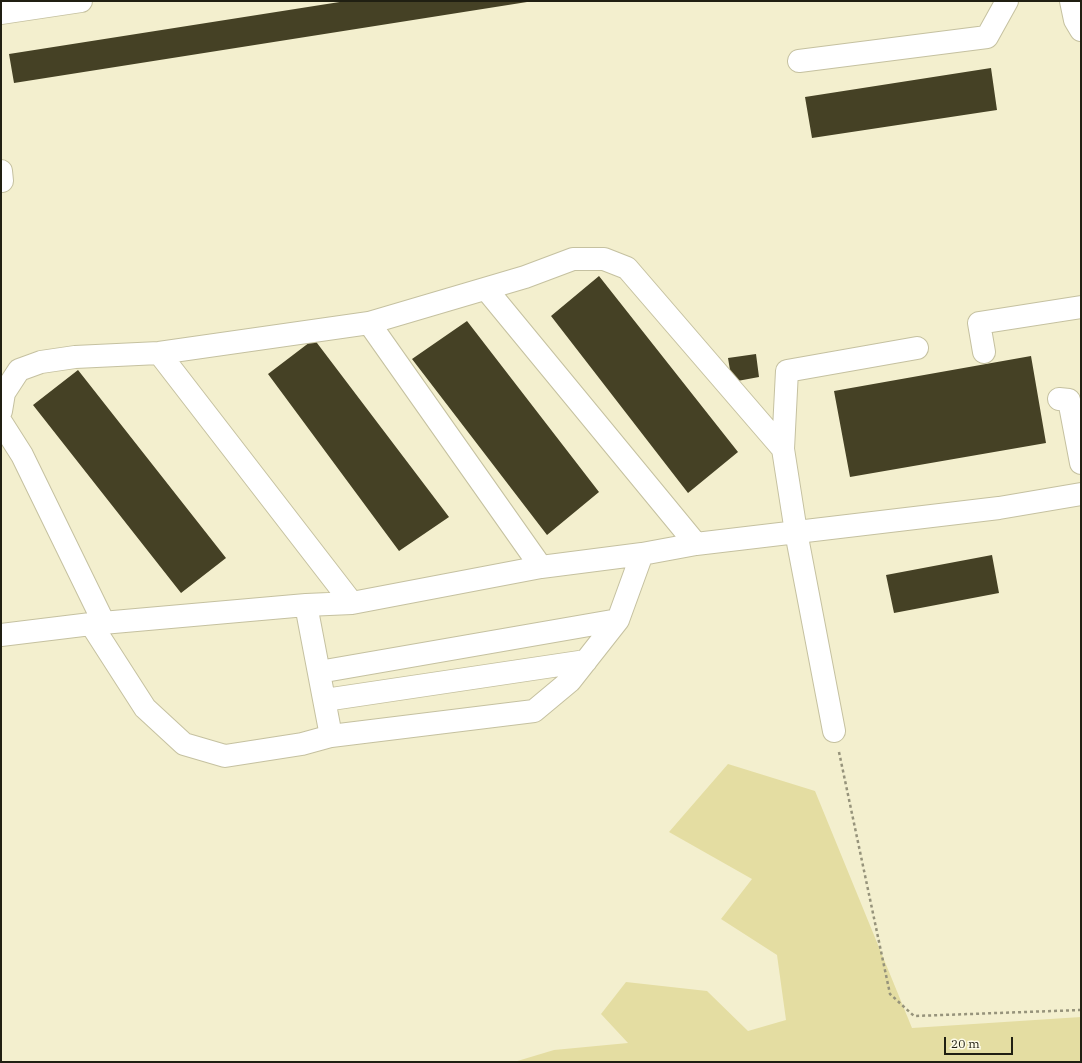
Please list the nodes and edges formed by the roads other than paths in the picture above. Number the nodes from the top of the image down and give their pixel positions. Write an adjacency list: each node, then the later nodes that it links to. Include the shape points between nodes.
1 (81, 1): 4 (lane)
2 (1007, 1): 6 (lane, via 987,37)
3 (1072, 1): 5 (lane, via 1075,20)
4 (1, 13)
5 (1081, 30)
6 (799, 62)
7 (486, 289): 9 (lane); 16 (lane, via 573,259 604,259 627,268); 20 (lane)
8 (1081, 307): 11 (lane, via 979,323)
9 (369, 323): 12 (lane); 22 (lane)
10 (917, 348): 16 (lane, via 787,371)
11 (984, 352)
12 (159, 353): 14 (lane, via 75,357 41,362 19,370 4,393); 23 (lane)
13 (1060, 399): 17 (lane, via 1069,400)
14 (1, 411)
15 (1, 422): 26 (lane, via 22,455)
16 (782, 449): 19 (lane)
17 (1081, 464)
18 (1081, 494): 19 (lane, via 999,508)
19 (796, 532): 20 (lane); 31 (lane)
20 (696, 544): 21 (lane)
21 (642, 554): 22 (lane); 25 (lane)
22 (541, 567): 23 (lane)
23 (352, 603): 24 (lane)
24 (306, 604): 26 (lane); 29 (lane)
25 (618, 620): 28 (lane); 29 (lane)
26 (97, 624): 27 (lane); 32 (lane, via 145,708 184,744 225,756 302,744)
27 (1, 634)
28 (586, 661): 30 (lane); 32 (lane, via 570,681 534,711)
29 (319, 672): 30 (lane)
30 (325, 700): 32 (lane)
31 (834, 731)
32 (331, 736)

